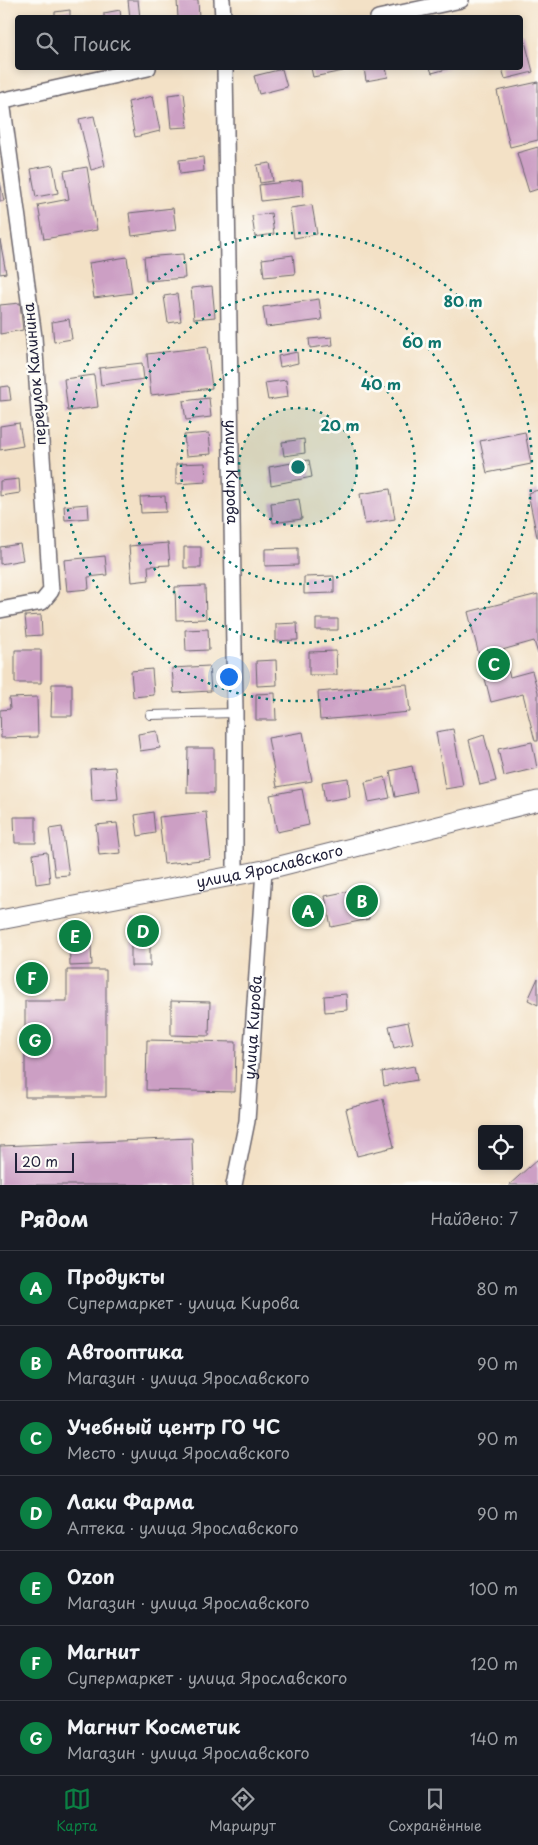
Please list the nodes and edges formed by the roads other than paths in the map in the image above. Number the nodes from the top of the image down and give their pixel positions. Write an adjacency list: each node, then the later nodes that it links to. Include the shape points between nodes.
1 (222, 0): 3 (street)
2 (461, 0): 4 (street)
3 (223, 15)
4 (392, 15)
5 (139, 70): 7 (street)
6 (225, 70): 9 (street, улица Кирова)
7 (1, 101): 8 (street, переулок Калинина, via 34,337 51,591 42,602)
8 (0, 610)
9 (235, 712): 10 (lane); 13 (street, улица Кирова)
10 (150, 716)
11 (538, 801): 12 (street, улица Ярославского)
12 (264, 870): 13 (street, улица Ярославского); 15 (street, улица Кирова, via 247,1121)
13 (235, 877): 14 (street, улица Ярославского)
14 (0, 920)
15 (234, 1185)

